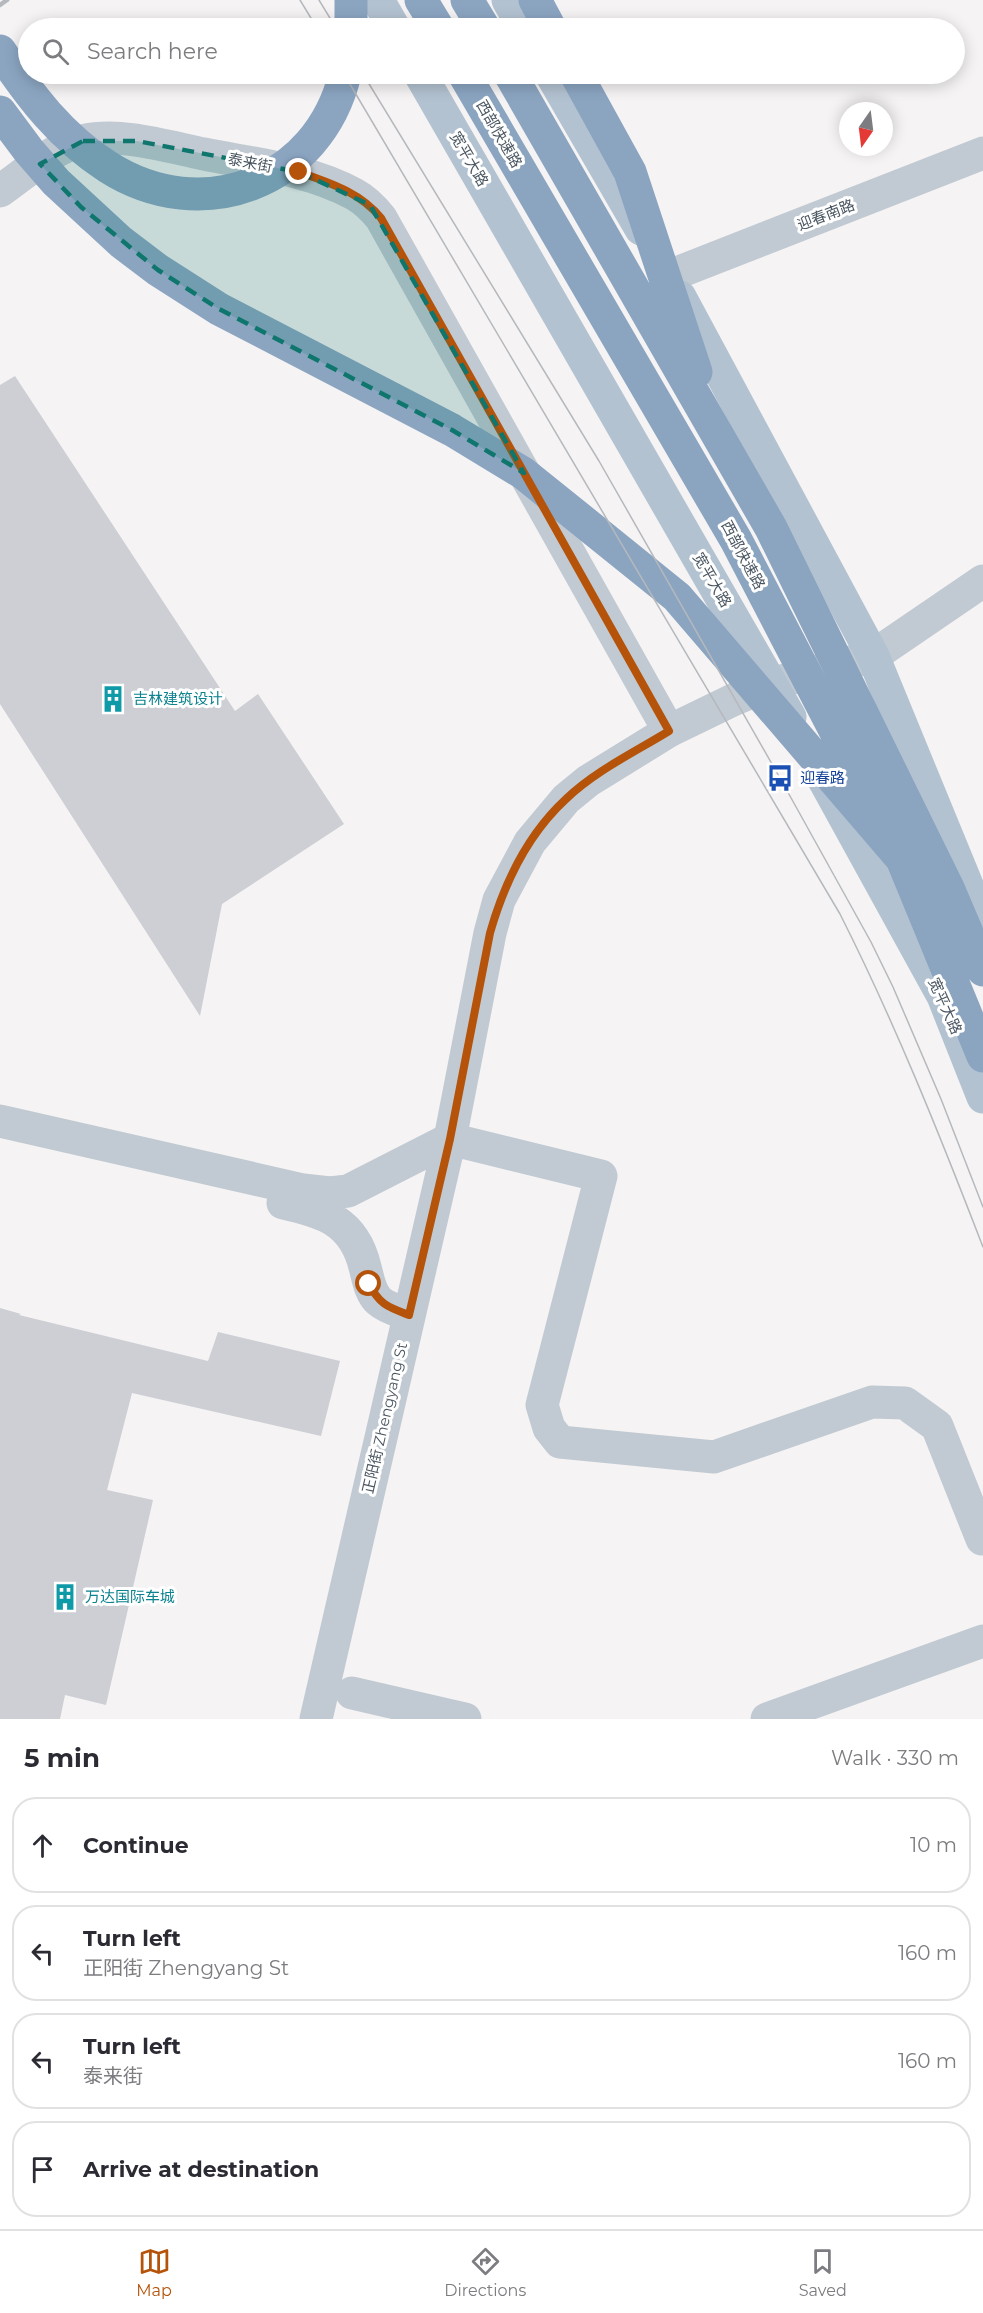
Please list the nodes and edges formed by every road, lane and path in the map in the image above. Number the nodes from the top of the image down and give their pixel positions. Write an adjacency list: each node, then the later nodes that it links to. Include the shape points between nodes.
1 (351, 0): 7 (highway)
2 (378, 0): 8 (main road)
3 (421, 0): 9 (highway)
4 (467, 0): 10 (highway)
5 (508, 0): 11 (main road)
6 (535, 0): 12 (highway)
7 (351, 18)
8 (388, 18)
9 (432, 18)
10 (478, 18)
11 (518, 18)
12 (545, 18)
13 (0, 51): 14 (highway)
14 (18, 76)
15 (24, 84): 16 (highway, via 45,114 86,153 138,183 188,194 244,187 265,180 284,167 304,150 330,116)
16 (342, 84)
17 (426, 84): 29 (main road, 宽平大路)
18 (470, 84): 31 (highway, 西部快速路, via 736,540)
19 (516, 84): 26 (highway)
20 (557, 84): 25 (main road)
21 (582, 84): 26 (highway, via 630,172)
22 (0, 112): 31 (highway, via 56,182 158,270 219,309 452,430 523,472 668,590)
23 (983, 153): 25 (street, 迎春南路)
24 (0, 191): 30 (street, 泰来街, via 65,146 104,139 137,141 299,172 338,186 370,205 381,218)
25 (669, 276): 28 (main road)
26 (713, 428): 33 (highway, via 771,528 948,888)
27 (983, 581): 28 (street)
28 (873, 656): 29 (street, 正阳街 Zhengyang St); 32 (main road)
29 (771, 684): 30 (street, 正阳街 Zhengyang St); 35 (main road, 宽平大路, via 943,996)
30 (669, 731): 37 (street, 正阳街 Zhengyang St, via 566,799 530,842 515,869 499,900 490,933)
31 (902, 860): 34 (highway, 西部快速路)
32 (983, 924)
33 (983, 970)
34 (983, 1056)
35 (983, 1097)
36 (0, 1121): 37 (street, via 330,1193 348,1191)
37 (450, 1139): 39 (street, 正阳街 Zhengyang St); 40 (street, via 601,1176 542,1405 549,1428 560,1442 714,1457 872,1402 905,1403 937,1426)
38 (0, 1141): 39 (street, via 315,1210 339,1222 352,1237 377,1299)
39 (409, 1315): 43 (street, 正阳街 Zhengyang St)
40 (982, 1539)
41 (983, 1641): 45 (street)
42 (352, 1693): 44 (street)
43 (316, 1719)
44 (465, 1719)
45 (767, 1719)

